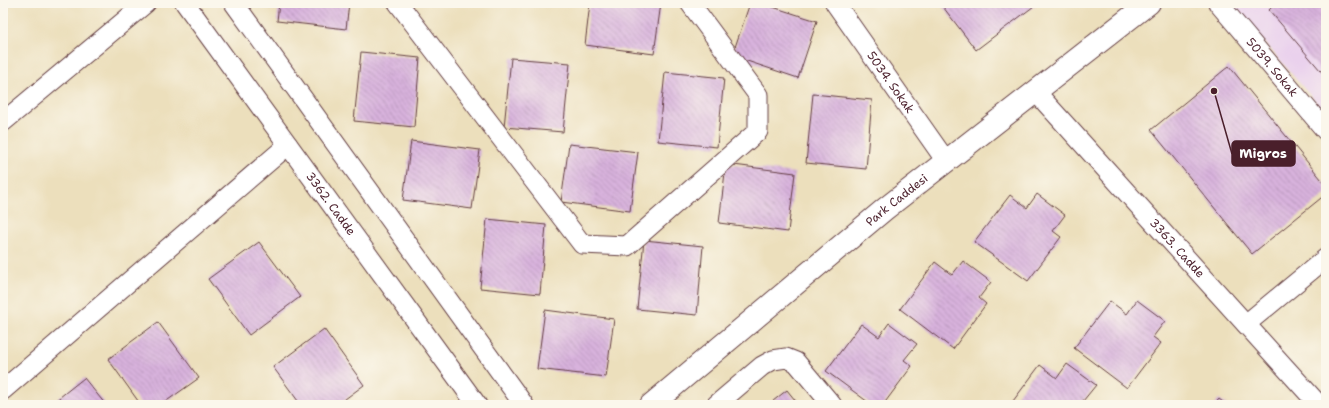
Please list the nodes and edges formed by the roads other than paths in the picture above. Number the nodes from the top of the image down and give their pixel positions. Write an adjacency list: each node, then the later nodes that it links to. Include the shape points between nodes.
1 (146, 3): 10 (street)
2 (185, 3): 12 (street, 3362. Cadde)
3 (234, 3): 18 (street)
4 (398, 3): 5 (street, via 582,244 627,246 758,131 758,95)
5 (690, 3)
6 (835, 3): 13 (street, 5034. Sokak)
7 (1149, 3): 9 (street, Park Caddesi)
8 (1218, 3): 11 (street, 5039. Sokak)
9 (1035, 91): 13 (street, Park Caddesi); 15 (street, 3363. Cadde)
10 (3, 122)
11 (1326, 130)
12 (288, 145): 16 (street); 17 (street, 3362. Cadde)
13 (946, 162): 19 (street, Park Caddesi, via 885,209)
14 (1326, 258): 15 (street)
15 (1246, 324): 22 (street, 3363. Cadde)
16 (3, 390)
17 (477, 405)
18 (524, 405)
19 (651, 405)
20 (716, 405): 21 (street, via 762,366 773,360 786,358 796,362)
21 (832, 405)
22 (1319, 405)

